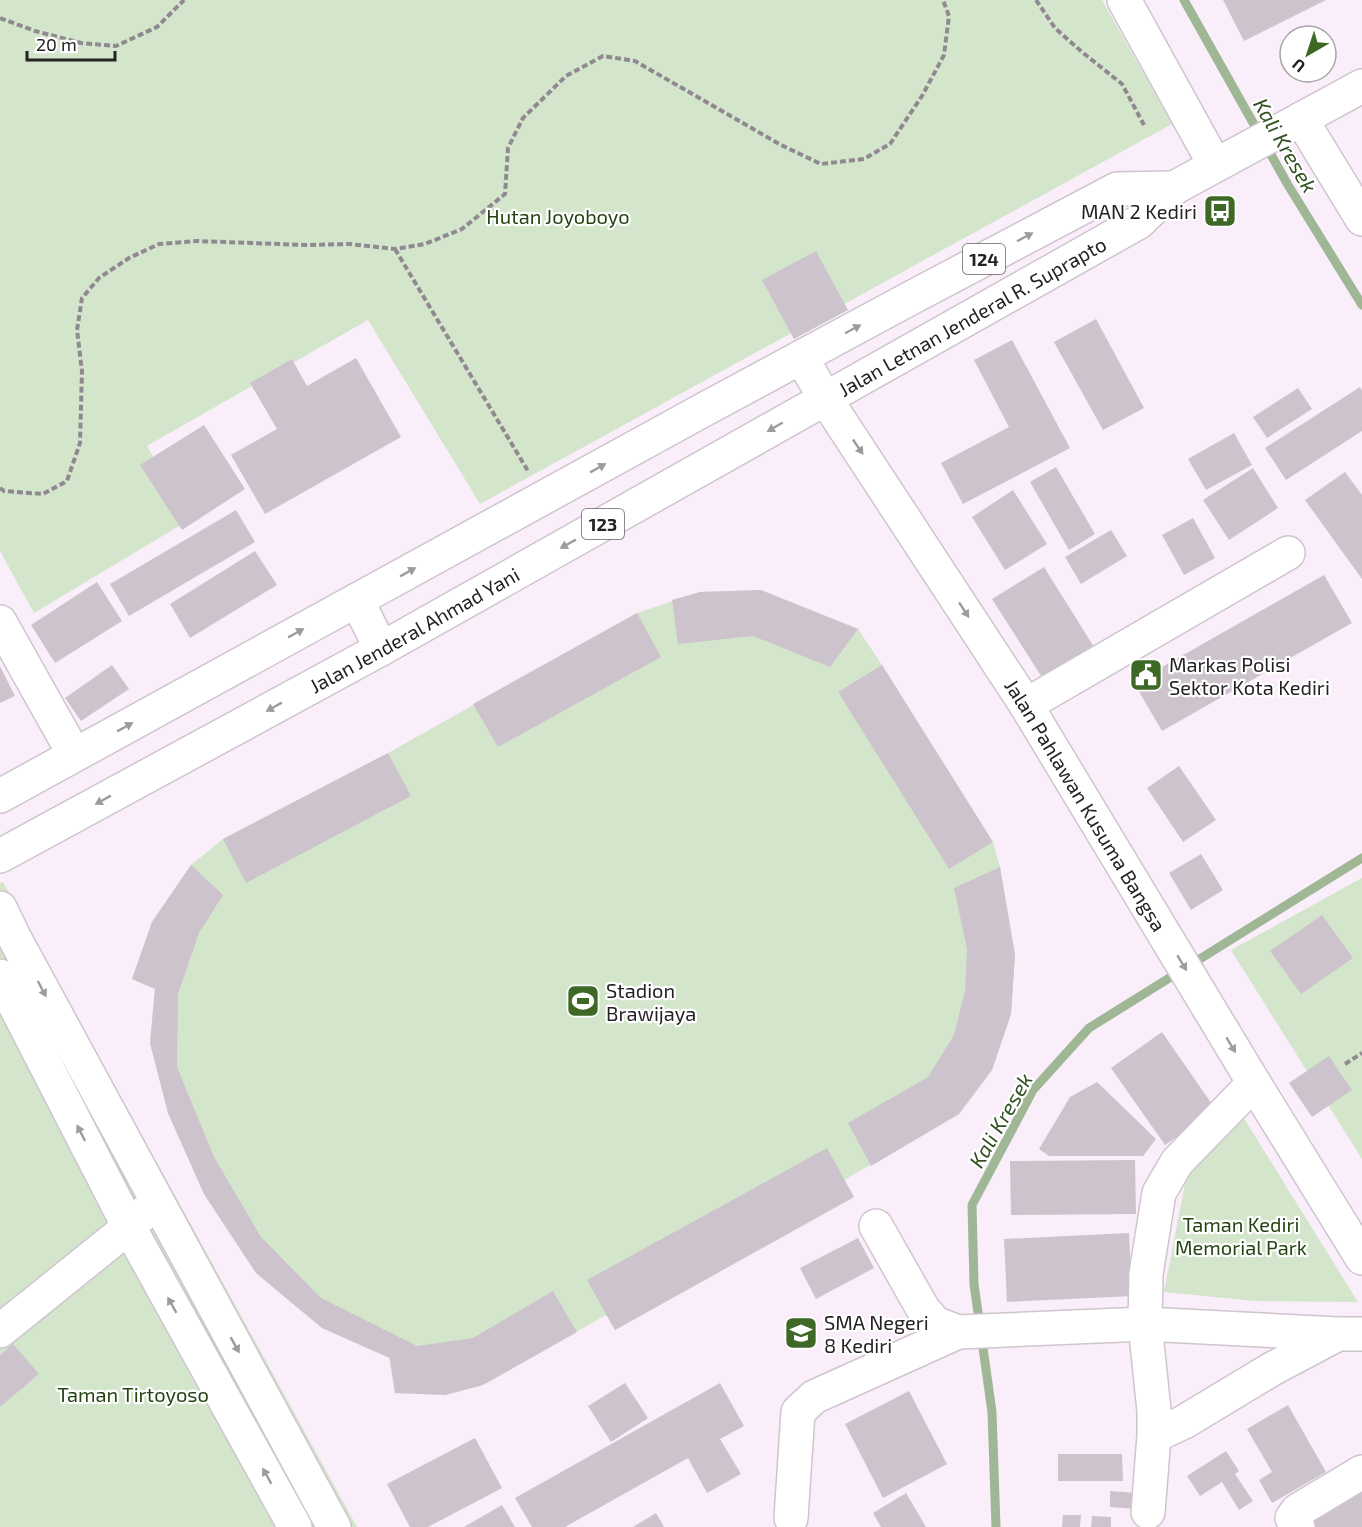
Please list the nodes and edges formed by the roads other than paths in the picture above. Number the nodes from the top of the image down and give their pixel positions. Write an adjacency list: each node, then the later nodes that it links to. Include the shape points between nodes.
1 (1124, 0): 4 (main road)
2 (1362, 86): 3 (main road, Jalan Letnan Jenderal R. Suprapto / 124)
3 (1288, 127): 4 (main road, Jalan Letnan Jenderal R. Suprapto / 124); 6 (main road)
4 (1222, 162): 5 (main road, Jalan Letnan Jenderal R. Suprapto / 124)
5 (1174, 188): 7 (main road, Jalan Letnan Jenderal R. Suprapto / 124, one-way to 5, via 1117,189); 8 (main road, Jalan Letnan Jenderal R. Suprapto / 124, via 1139,222)
6 (1362, 219)
7 (801, 357): 8 (main road, Jalan Pahlawan Kusuma Bangsa); 10 (main road, 123, one-way to 7)
8 (825, 398): 12 (main road, Jalan Jenderal Ahmad Yani / 123, one-way to 12); 13 (main road, Jalan Pahlawan Kusuma Bangsa, one-way to 13)
9 (1288, 553): 13 (main road)
10 (357, 600): 12 (main road); 14 (main road, 123, one-way to 10)
11 (0, 622): 14 (main road)
12 (381, 649): 16 (main road, Jalan Jenderal Ahmad Yani / 123, one-way to 16)
13 (1026, 705): 19 (main road, Jalan Pahlawan Kusuma Bangsa, one-way to 19)
14 (74, 754): 15 (main road, 123)
15 (0, 796)
16 (0, 856)
17 (0, 908): 20 (main road, one-way to 20)
18 (0, 976): 22 (main road, one-way to 18)
19 (1254, 1083): 23 (main road, Jalan Pahlawan Kusuma Bangsa); 24 (main road, via 1177,1162 1159,1193 1146,1274)
20 (156, 1201): 22 (main road); 33 (main road, one-way to 33)
21 (876, 1226): 26 (main road, via 923,1309 935,1323)
22 (129, 1227): 25 (main road); 32 (main road, one-way to 22)
23 (1358, 1241)
24 (1145, 1324): 26 (main road); 27 (main road); 28 (main road)
25 (0, 1331)
26 (958, 1332): 31 (main road, via 814,1397 798,1412)
27 (1350, 1334): 28 (main road, via 1272,1369)
28 (1154, 1436): 30 (main road)
29 (1362, 1472): 34 (main road, via 1297,1511 1292,1518)
30 (1148, 1512)
31 (791, 1518)
32 (295, 1527)
33 (334, 1527)
34 (1298, 1527)

